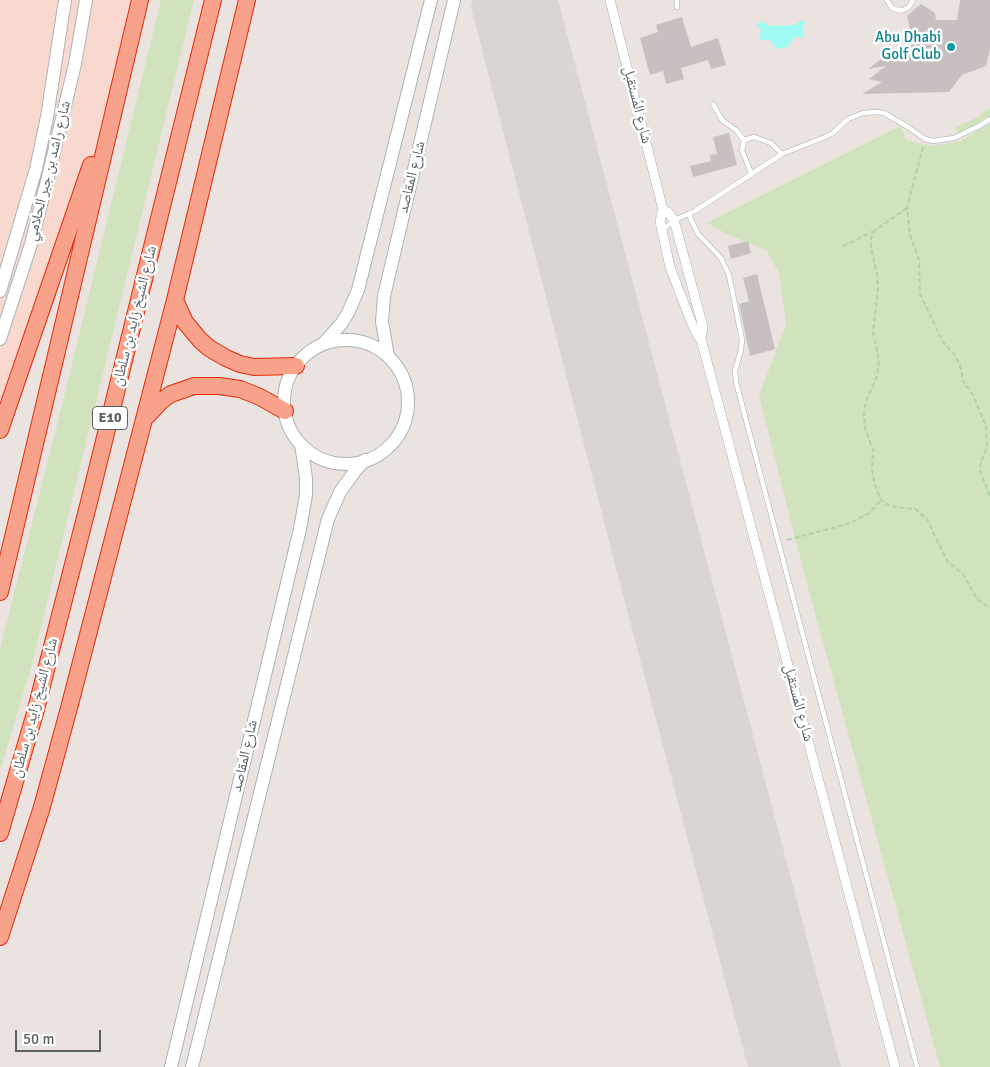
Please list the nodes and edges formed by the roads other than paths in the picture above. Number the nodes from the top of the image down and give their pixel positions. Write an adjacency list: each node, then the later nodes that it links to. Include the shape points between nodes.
1 (65, 0): 23 (street, شارع راشد بن جبر الحلامي, via 36,170)
2 (86, 0): 25 (street, شارع راشد بن جبر الحلامي, via 75,64 31,244)
3 (140, 0): 13 (highway)
4 (213, 0): 36 (highway, شارع الشيخ زايد بن سلطان / E10, via 89,502)
5 (247, 0): 24 (highway)
6 (431, 0): 27 (street, شارع المقاصد, via 358,290 345,318)
7 (454, 0): 28 (street, شارع المقاصد, via 384,296 382,322)
8 (610, 0): 19 (street, شارع المُستقبل)
9 (677, 0): 12 (lane)
10 (888, 0): 11 (lane, via 892,8 901,11)
11 (913, 0)
12 (677, 7)
13 (118, 88): 32 (highway); 35 (highway)
14 (713, 104): 16 (lane, via 722,120)
15 (990, 119): 17 (lane, via 954,138 933,141 925,140 884,113 875,112 854,116 833,133)
16 (744, 140): 17 (lane, via 754,137 771,143); 18 (lane, via 742,150)
17 (782, 154): 18 (lane)
18 (752, 173): 20 (lane)
19 (663, 210): 21 (street); 22 (street, شارع المُستقبل)
20 (689, 215): 21 (lane); 41 (lane, via 698,234 724,263 729,274 742,340 735,371 736,382)
21 (674, 220): 22 (lane); 26 (street, شارع المُستقبل, via 703,327)
22 (661, 231): 26 (street, شارع المُستقبل, via 677,288)
23 (0, 291)
24 (175, 300): 29 (highway, via 196,336 226,358 254,367); 31 (highway)
25 (0, 339)
26 (701, 339): 40 (street, شارع المُستقبل)
27 (324, 344): 28 (street, via 344,340 364,342); 29 (street, via 306,354)
28 (388, 356): 34 (street, via 405,383 408,398 406,414 392,443)
29 (296, 366): 30 (street, via 287,383)
30 (285, 411): 31 (highway, via 240,389 194,386 171,394); 33 (street, via 293,434)
31 (145, 418): 37 (highway, via 70,708)
32 (0, 430)
33 (301, 444): 34 (street, via 324,460 338,463); 38 (street, شارع المقاصد, via 306,495 300,529)
34 (365, 460): 39 (street, شارع المقاصد, via 340,492 328,519)
35 (0, 592)
36 (0, 833)
37 (0, 937)
38 (171, 1067)
39 (192, 1067)
40 (895, 1067)
41 (917, 1067)

